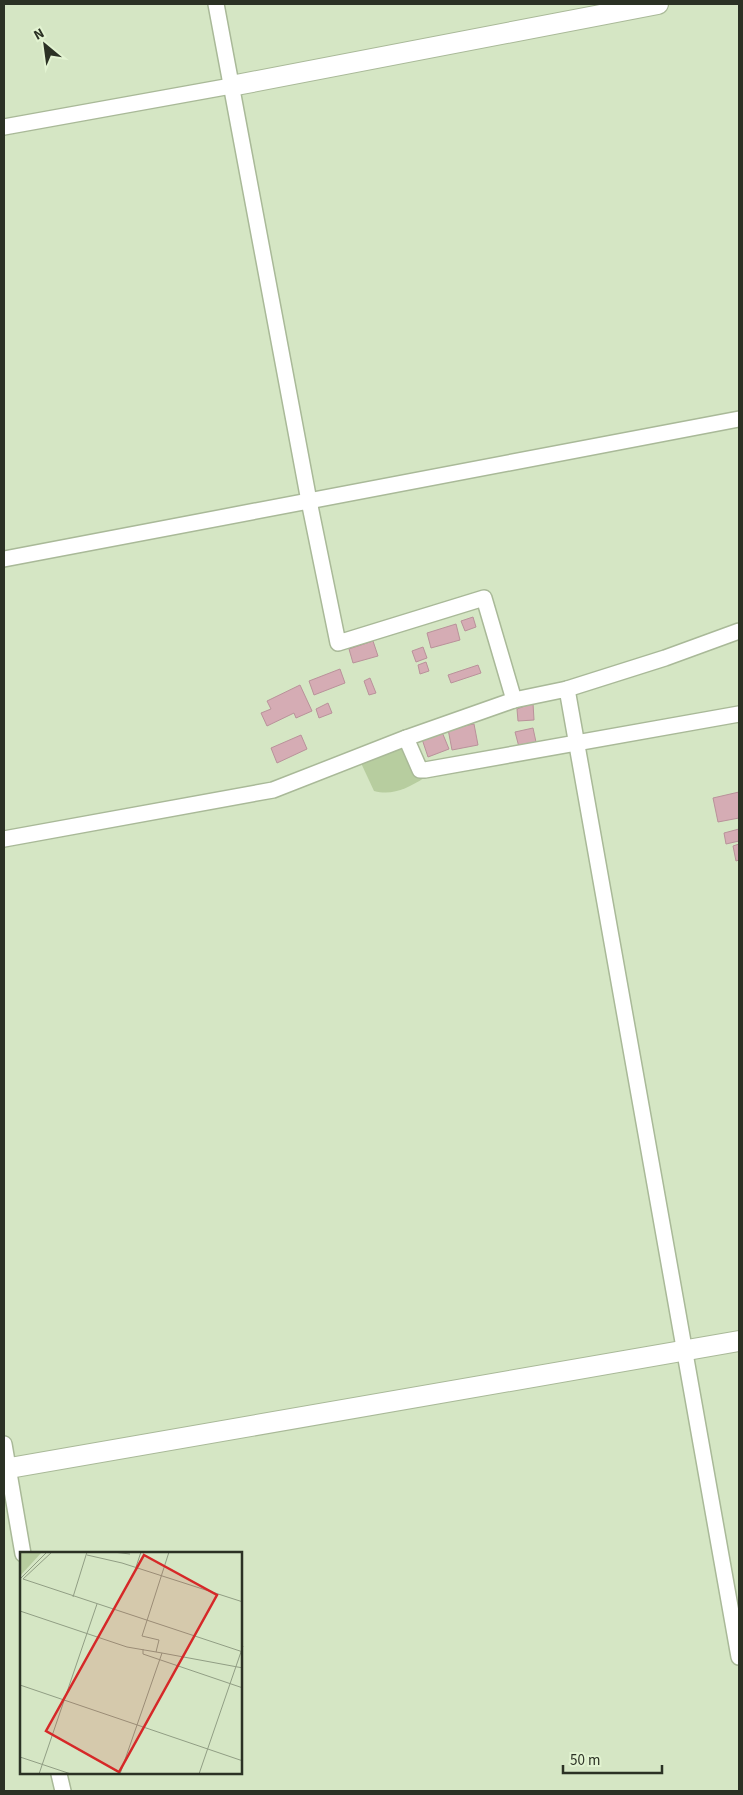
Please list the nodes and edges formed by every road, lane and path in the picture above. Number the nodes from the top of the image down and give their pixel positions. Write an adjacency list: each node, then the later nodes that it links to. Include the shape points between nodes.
1 (216, 4): 3 (street)
2 (658, 4): 3 (street)
3 (231, 86): 4 (street); 6 (street)
4 (4, 127)
5 (739, 419): 6 (street)
6 (309, 501): 7 (street); 10 (street, via 338,643 484,598)
7 (4, 559)
8 (739, 631): 9 (street)
9 (567, 689): 10 (street); 13 (street)
10 (511, 692): 12 (street)
11 (739, 714): 13 (street)
12 (406, 738): 13 (street, via 420,770); 14 (street, via 274,790)
13 (576, 744): 16 (street)
14 (4, 839)
15 (739, 1341): 16 (street)
16 (684, 1350): 18 (street); 20 (street)
17 (4, 1444): 18 (street)
18 (6, 1469): 19 (street)
19 (23, 1552)
20 (739, 1657)
21 (59, 1775): 22 (street)
22 (63, 1791)

